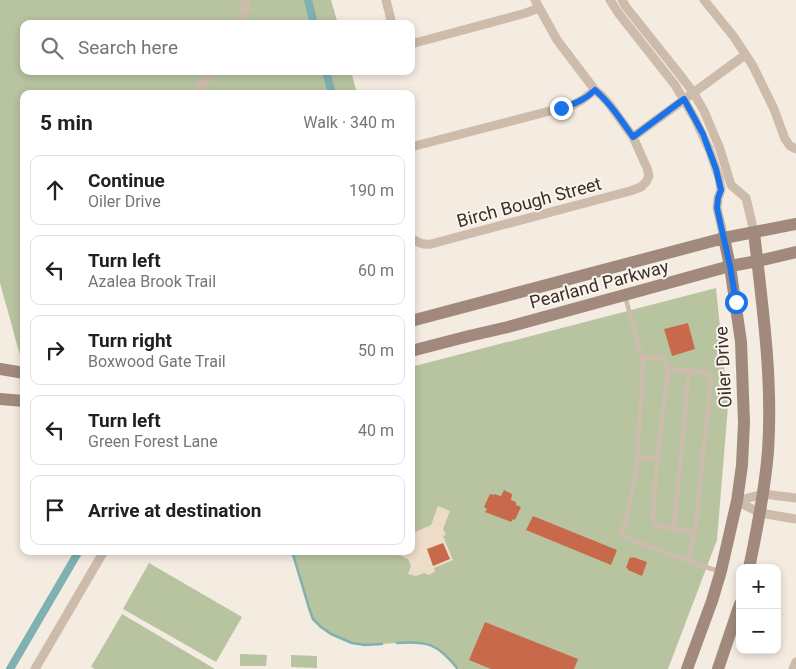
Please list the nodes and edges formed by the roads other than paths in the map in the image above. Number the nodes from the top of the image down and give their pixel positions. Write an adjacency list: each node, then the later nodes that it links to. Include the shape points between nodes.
1 (246, 0): 7 (street)
2 (386, 0): 8 (street)
3 (610, 0): 15 (street, Oiler Drive)
4 (622, 0): 14 (street)
5 (704, 0): 10 (street)
6 (537, 4): 9 (street, via 517,16); 13 (street, via 557,40)
7 (240, 20)
8 (391, 20)
9 (415, 43)
10 (745, 55): 14 (street); 18 (street, via 760,78 786,139)
11 (209, 75): 12 (street)
12 (199, 90)
13 (595, 90): 16 (street); 17 (street, via 573,105)
14 (693, 92): 15 (street); 20 (street, via 720,148 731,185 746,198)
15 (684, 99): 16 (street); 21 (street, Oiler Drive, via 703,134 716,169 721,190 717,208)
16 (633, 137): 22 (street, Birch Bough Street, via 648,168 649,176 641,188 431,244)
17 (415, 146)
18 (793, 147)
19 (796, 224): 20 (main road, Pearland Parkway)
20 (754, 232): 21 (main road, Pearland Parkway); 24 (main road)
21 (724, 238): 25 (main road, Oiler Drive); 27 (main road, Pearland Parkway)
22 (415, 240)
23 (796, 252): 24 (main road, Pearland Parkway)
24 (758, 261): 25 (main road, Pearland Parkway); 38 (main road, via 769,406)
25 (730, 266): 26 (main road, Pearland Parkway); 40 (main road, Oiler Drive, via 741,342 744,422)
26 (625, 295): 28 (main road, Pearland Parkway); 29 (lane)
27 (415, 320)
28 (415, 350)
29 (642, 358): 30 (lane, via 662,357); 36 (lane)
30 (668, 368): 32 (lane); 37 (lane)
31 (0, 369): 33 (main road)
32 (689, 371): 43 (lane); 44 (lane, via 704,372 711,378)
33 (20, 372)
34 (0, 399): 35 (main road)
35 (20, 402)
36 (638, 457): 37 (lane); 46 (lane, via 630,503 620,535)
37 (657, 460): 43 (lane, via 653,519 656,525)
38 (763, 494): 39 (street); 40 (street); 41 (main road)
39 (796, 498)
40 (737, 501): 41 (street); 48 (main road, Oiler Drive)
41 (760, 513): 42 (street); 47 (main road)
42 (796, 519)
43 (674, 529): 44 (lane)
44 (695, 531): 46 (lane)
45 (102, 555): 51 (street)
46 (688, 561): 48 (lane)
47 (750, 564)
48 (721, 571): 52 (main road, Oiler Drive)
49 (738, 609): 53 (main road)
50 (796, 662): 54 (street)
51 (35, 669)
52 (687, 669)
53 (718, 669)
54 (793, 669)

